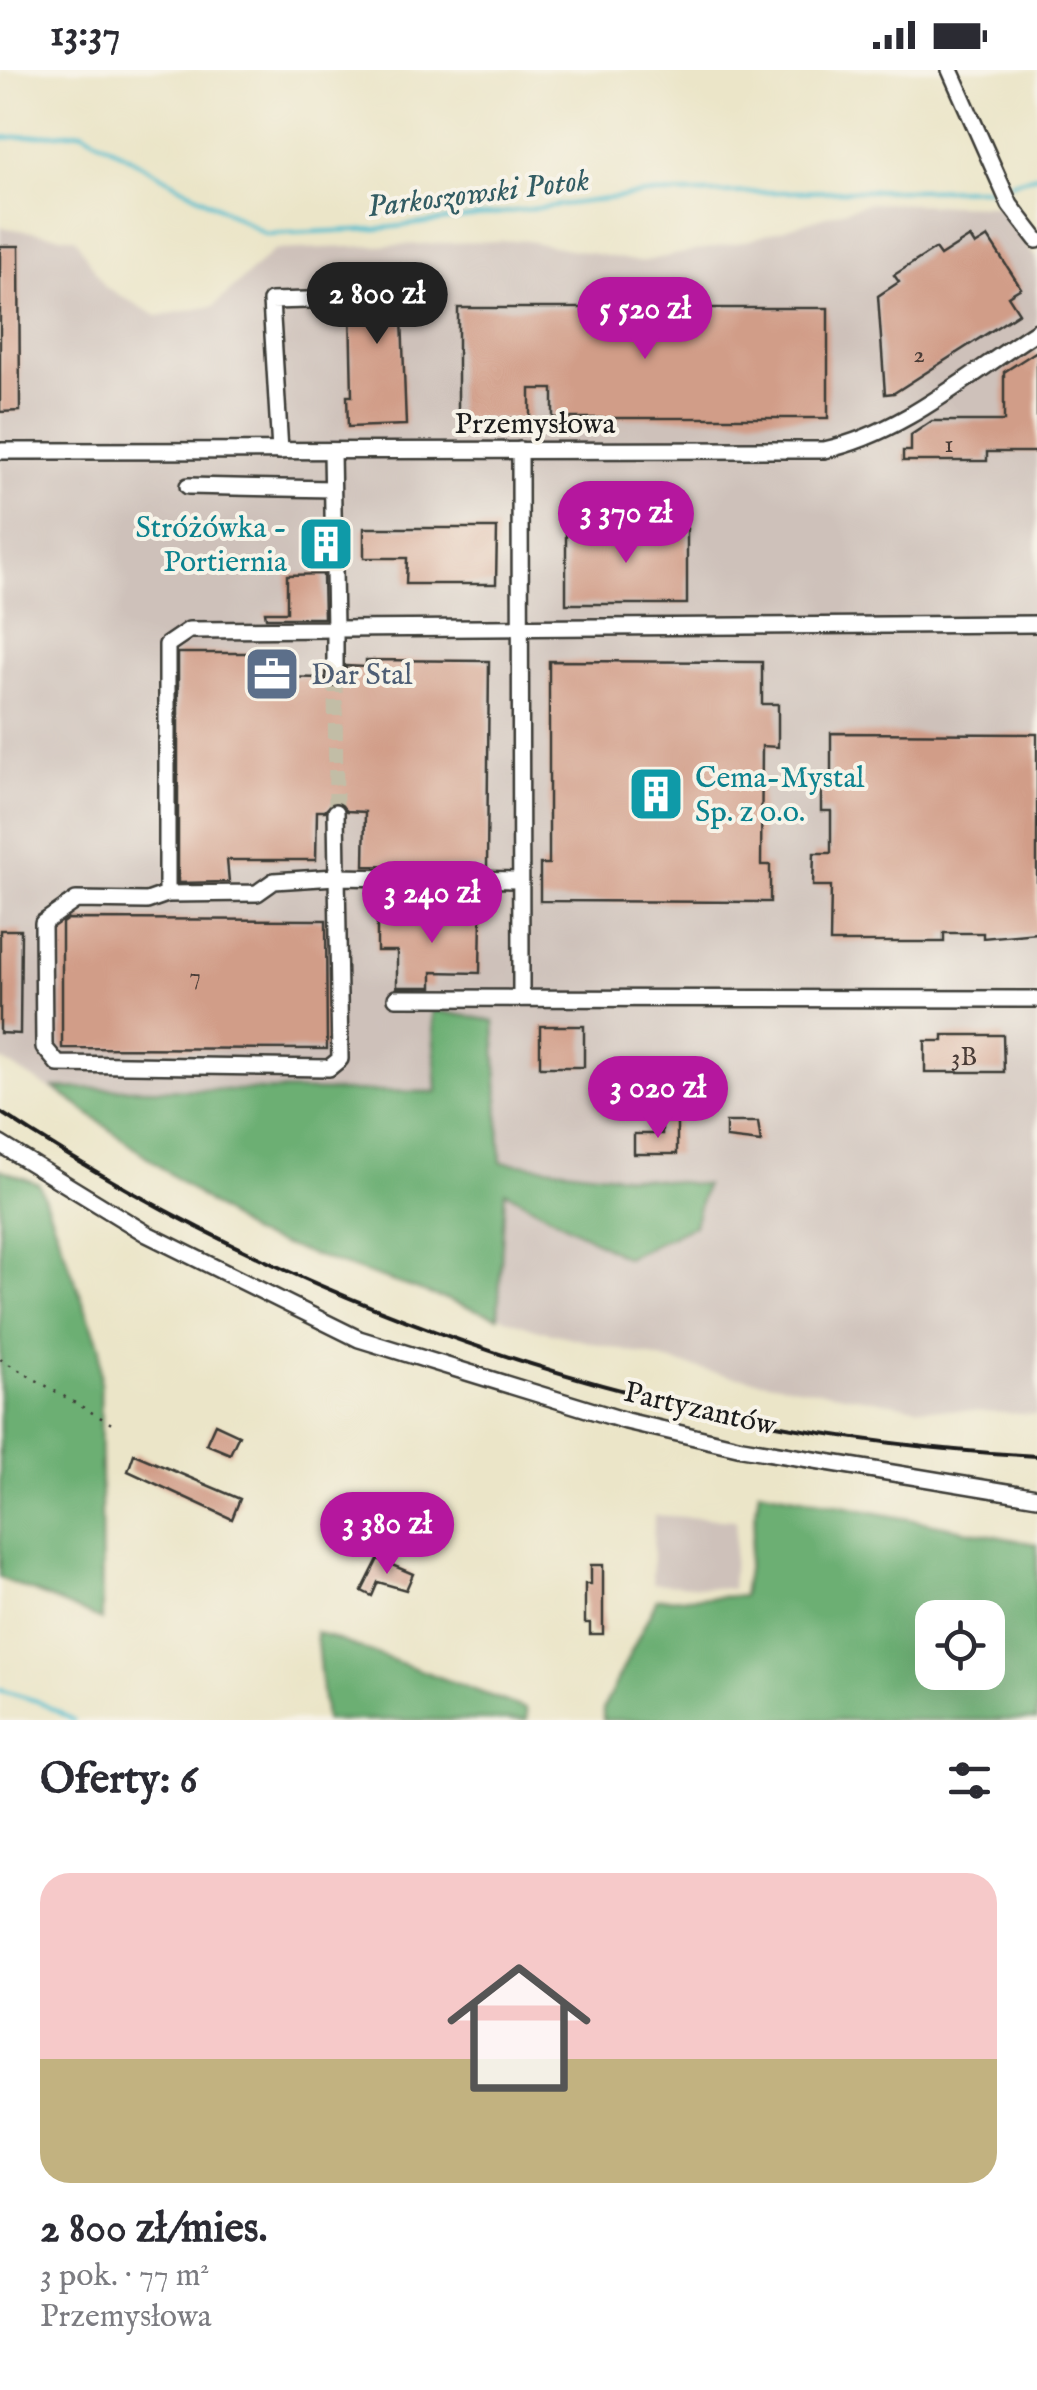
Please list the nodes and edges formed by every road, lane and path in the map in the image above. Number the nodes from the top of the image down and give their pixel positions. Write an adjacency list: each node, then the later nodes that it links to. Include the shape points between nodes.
1 (950, 70): 2 (street, via 1010,205)
2 (1037, 240)
3 (344, 299): 7 (street, via 271,301)
4 (1037, 331): 5 (street, Przemysłowa, via 889,426 840,447)
5 (520, 450): 8 (street, Przemysłowa); 12 (street)
6 (0, 451): 7 (street, Przemysłowa)
7 (280, 451): 8 (street, Przemysłowa)
8 (332, 451): 10 (street)
9 (188, 486): 10 (street)
10 (332, 489): 13 (street)
11 (1037, 624): 12 (street)
12 (521, 627): 13 (street); 17 (street)
13 (335, 629): 14 (street); 18 (street, via 189,630 168,645)
14 (336, 678)
15 (336, 812): 16 (street)
16 (336, 877): 17 (street); 18 (street, via 274,881 257,893); 18 (street, via 340,1059 329,1068 58,1064 44,1048 43,923 76,900 146,901)
17 (519, 880): 20 (street)
18 (166, 894)
19 (396, 998): 20 (street)
20 (521, 998): 21 (street)
21 (1037, 999)
22 (0, 1144): 25 (street, Partyzantów, via 147,1234 359,1340 626,1421 742,1448)
23 (0, 1360): 24 (path)
24 (115, 1426)
25 (1037, 1496)

